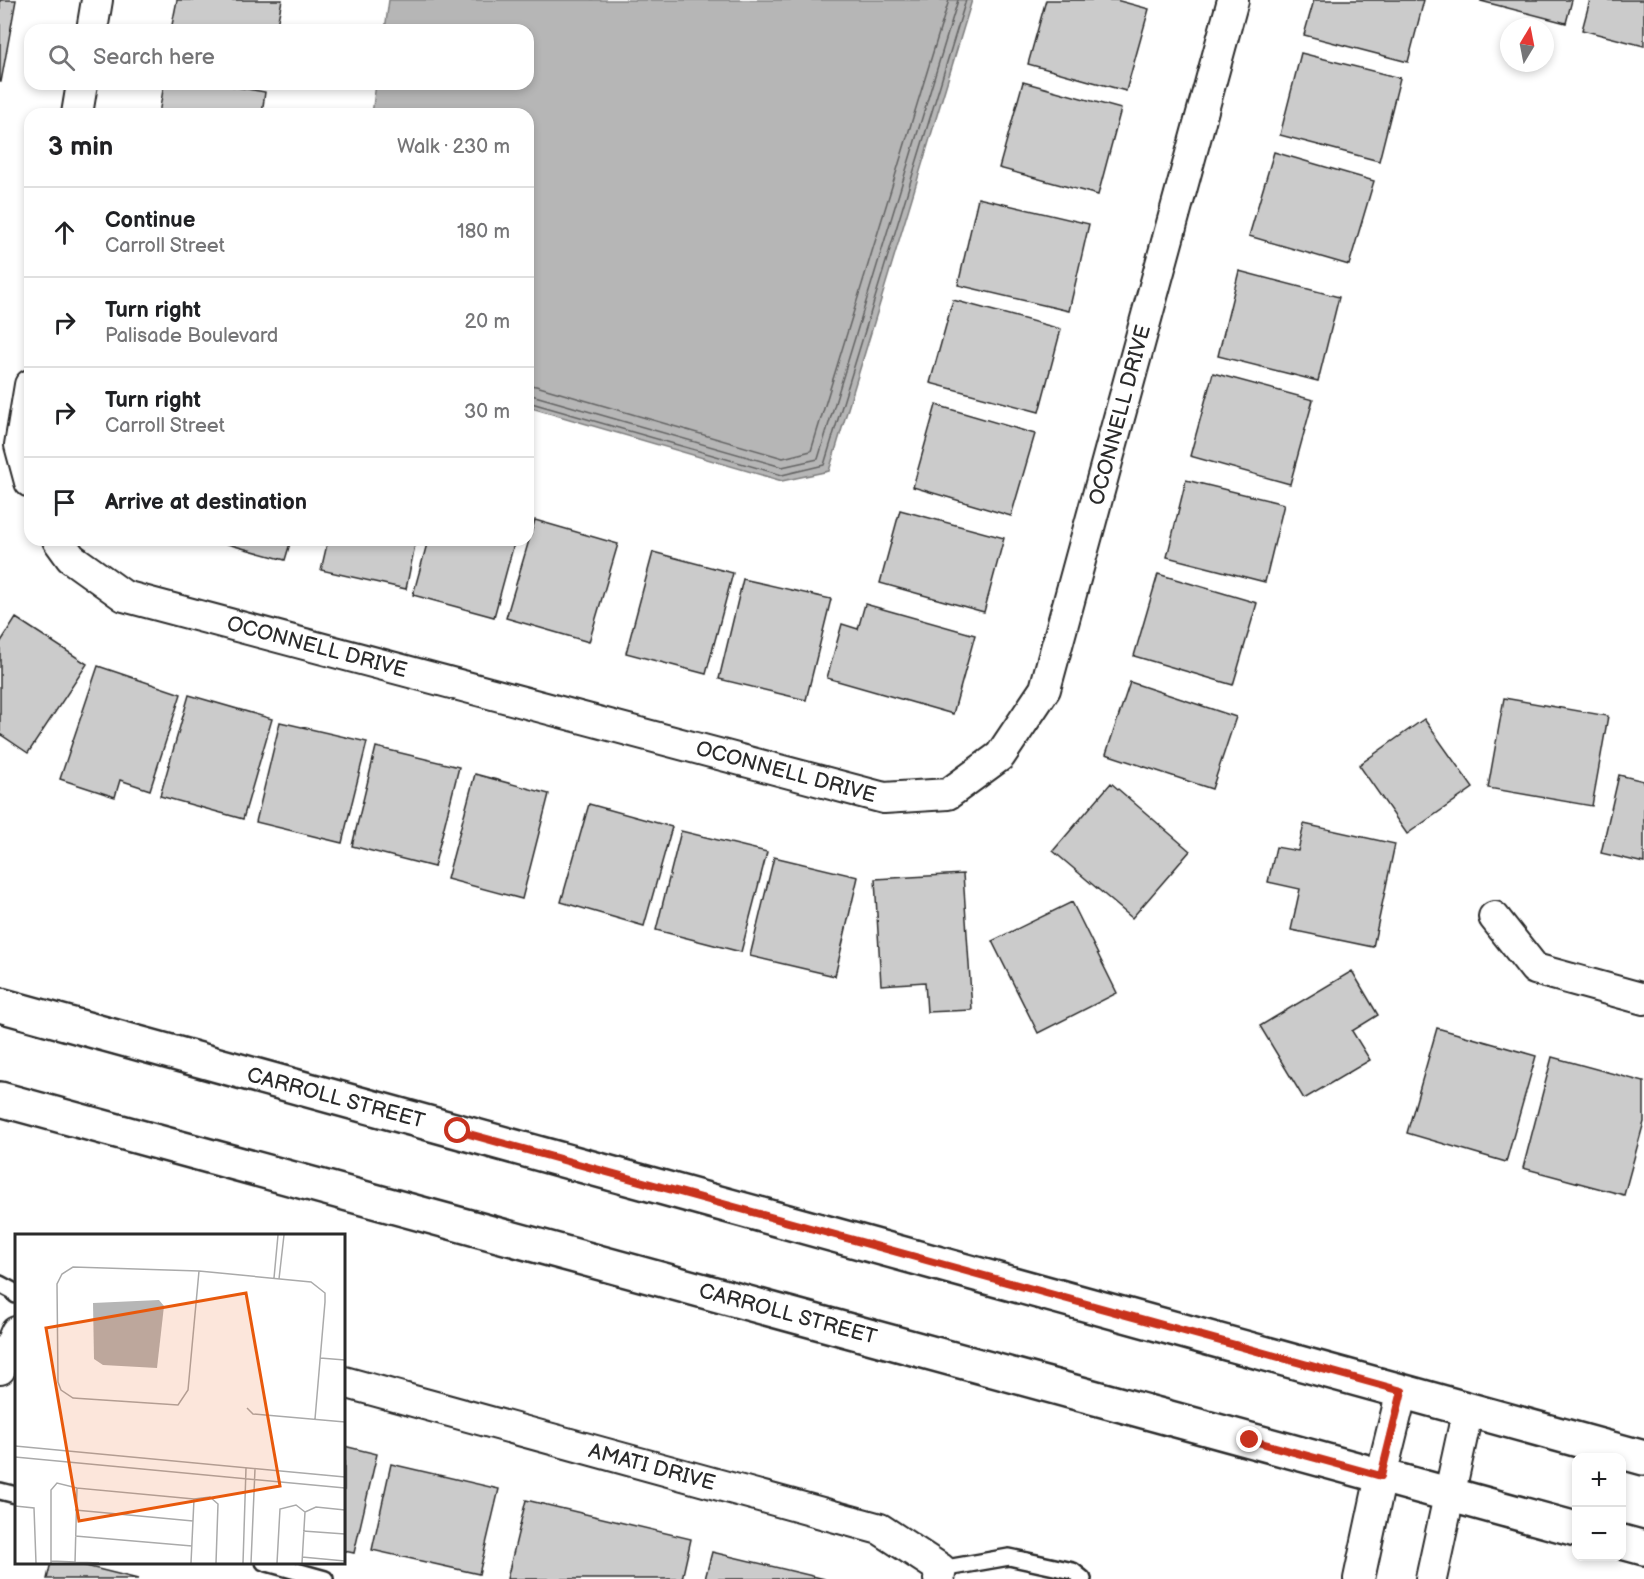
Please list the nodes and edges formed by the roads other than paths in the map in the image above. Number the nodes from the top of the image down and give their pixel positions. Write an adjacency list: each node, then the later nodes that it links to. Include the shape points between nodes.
1 (97, 0): 3 (street)
2 (1233, 0): 8 (street, OCONNELL DRIVE, via 1044,689 1000,756 948,794 884,798 124,596 71,558)
3 (93, 24)
4 (81, 90): 5 (street)
5 (78, 108)
6 (24, 421): 7 (street, via 20,445)
7 (24, 460)
8 (62, 546)
9 (1494, 917): 10 (street, via 1535,969)
10 (1644, 999)
11 (0, 1005): 18 (main road, CARROLL STREET)
12 (0, 1099): 21 (main road, CARROLL STREET)
13 (0, 1284): 14 (lane)
14 (15, 1292)
15 (15, 1334): 16 (street)
16 (0, 1369)
17 (345, 1382): 29 (street, AMATI DRIVE, via 880,1529)
18 (1402, 1391): 19 (main road, CARROLL STREET); 21 (street)
19 (1468, 1409): 20 (main road, CARROLL STREET); 23 (street)
20 (1644, 1458)
21 (1381, 1476): 23 (main road, CARROLL STREET); 32 (street)
22 (0, 1491): 24 (lane)
23 (1449, 1494): 25 (main road, CARROLL STREET); 33 (street)
24 (15, 1495)
25 (1572, 1528)
26 (1626, 1543): 27 (main road)
27 (1644, 1548)
28 (268, 1564): 30 (lane)
29 (940, 1574): 31 (lane, via 1009,1557 1073,1571)
30 (325, 1579)
31 (1083, 1579)
32 (1359, 1579)
33 (1431, 1579)

